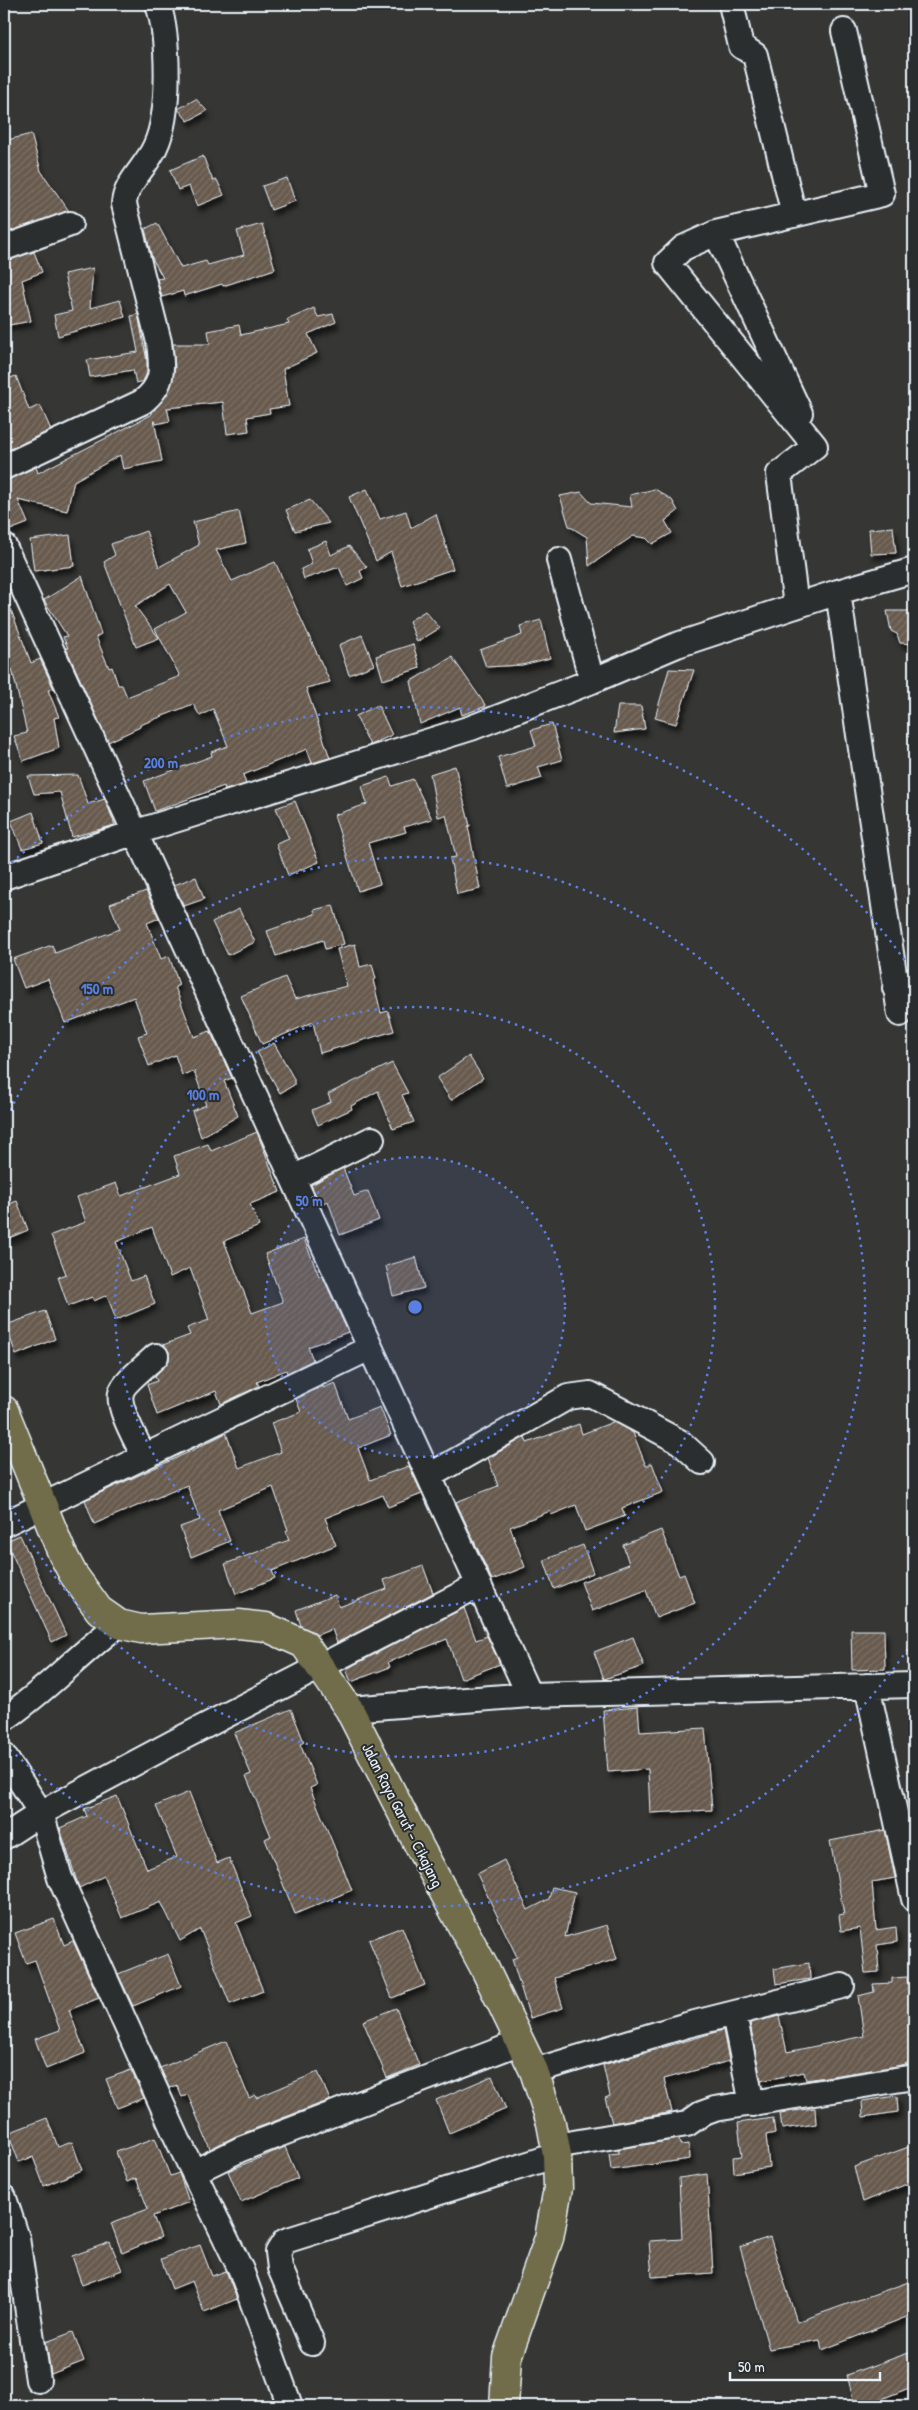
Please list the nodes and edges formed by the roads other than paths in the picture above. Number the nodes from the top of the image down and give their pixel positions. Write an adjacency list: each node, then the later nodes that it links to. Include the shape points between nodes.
1 (158, 4): 9 (street, via 164,30 166,72 163,126 156,147 127,191 124,204 159,342 160,383 142,402)
2 (731, 4): 4 (street, via 741,46 755,55)
3 (844, 31): 4 (street, via 882,194)
4 (794, 215): 6 (street)
5 (70, 224): 7 (street)
6 (716, 233): 8 (street); 8 (street, via 683,248 667,263)
7 (4, 248)
8 (815, 446): 14 (street, via 779,474)
9 (4, 467)
10 (4, 546): 16 (street)
11 (559, 560): 15 (street)
12 (914, 570): 13 (street)
13 (838, 592): 14 (street); 18 (street)
14 (796, 606): 15 (street, via 677,645)
15 (592, 681): 16 (street, via 471,728)
16 (134, 833): 17 (street); 21 (street)
17 (4, 877)
18 (905, 984): 19 (street)
19 (900, 1014)
20 (372, 1139): 21 (street)
21 (293, 1178): 22 (street)
22 (370, 1348): 25 (street); 27 (street)
23 (156, 1356): 25 (street, via 124,1386 121,1393 122,1408)
24 (4, 1410): 28 (main road, Jalan Raya Garut - Cikajang)
25 (143, 1455): 28 (street)
26 (702, 1462): 27 (street, via 680,1442 653,1426 590,1394 577,1394)
27 (429, 1476): 30 (street)
28 (41, 1505): 29 (street); 31 (main road, Jalan Raya Garut - Cikajang, via 73,1574 99,1610)
29 (4, 1524)
30 (479, 1586): 32 (street); 35 (street)
31 (119, 1624): 32 (main road, Jalan Raya Garut - Cikajang, via 141,1629 239,1624 266,1627 304,1644); 37 (street)
32 (320, 1669): 36 (main road, Jalan Raya Garut - Cikajang); 39 (street)
33 (914, 1685): 34 (street)
34 (867, 1686): 35 (street); 41 (street)
35 (529, 1695): 36 (street)
36 (349, 1709): 44 (main road, Jalan Raya Garut - Cikajang, via 484,1966)
37 (4, 1719)
38 (4, 1756): 39 (street)
39 (41, 1813): 40 (street); 49 (street, via 60,1878 76,1917)
40 (4, 1837)
41 (914, 1899)
42 (842, 1986): 45 (street, via 687,2025)
43 (736, 2024): 47 (street)
44 (520, 2042): 45 (main road, Jalan Raya Garut - Cikajang); 49 (street, via 241,2149)
45 (534, 2071): 48 (main road, Jalan Raya Garut - Cikajang)
46 (914, 2077): 47 (street)
47 (752, 2104): 48 (street, via 715,2110 687,2124)
48 (556, 2150): 51 (street, via 285,2241 278,2252 280,2268); 54 (main road, Jalan Raya Garut - Cikajang, via 558,2188 549,2238 507,2357)
49 (194, 2172): 53 (street, via 240,2270)
50 (4, 2198): 52 (street, via 17,2238)
51 (312, 2343)
52 (38, 2380)
53 (290, 2406)
54 (504, 2406)

